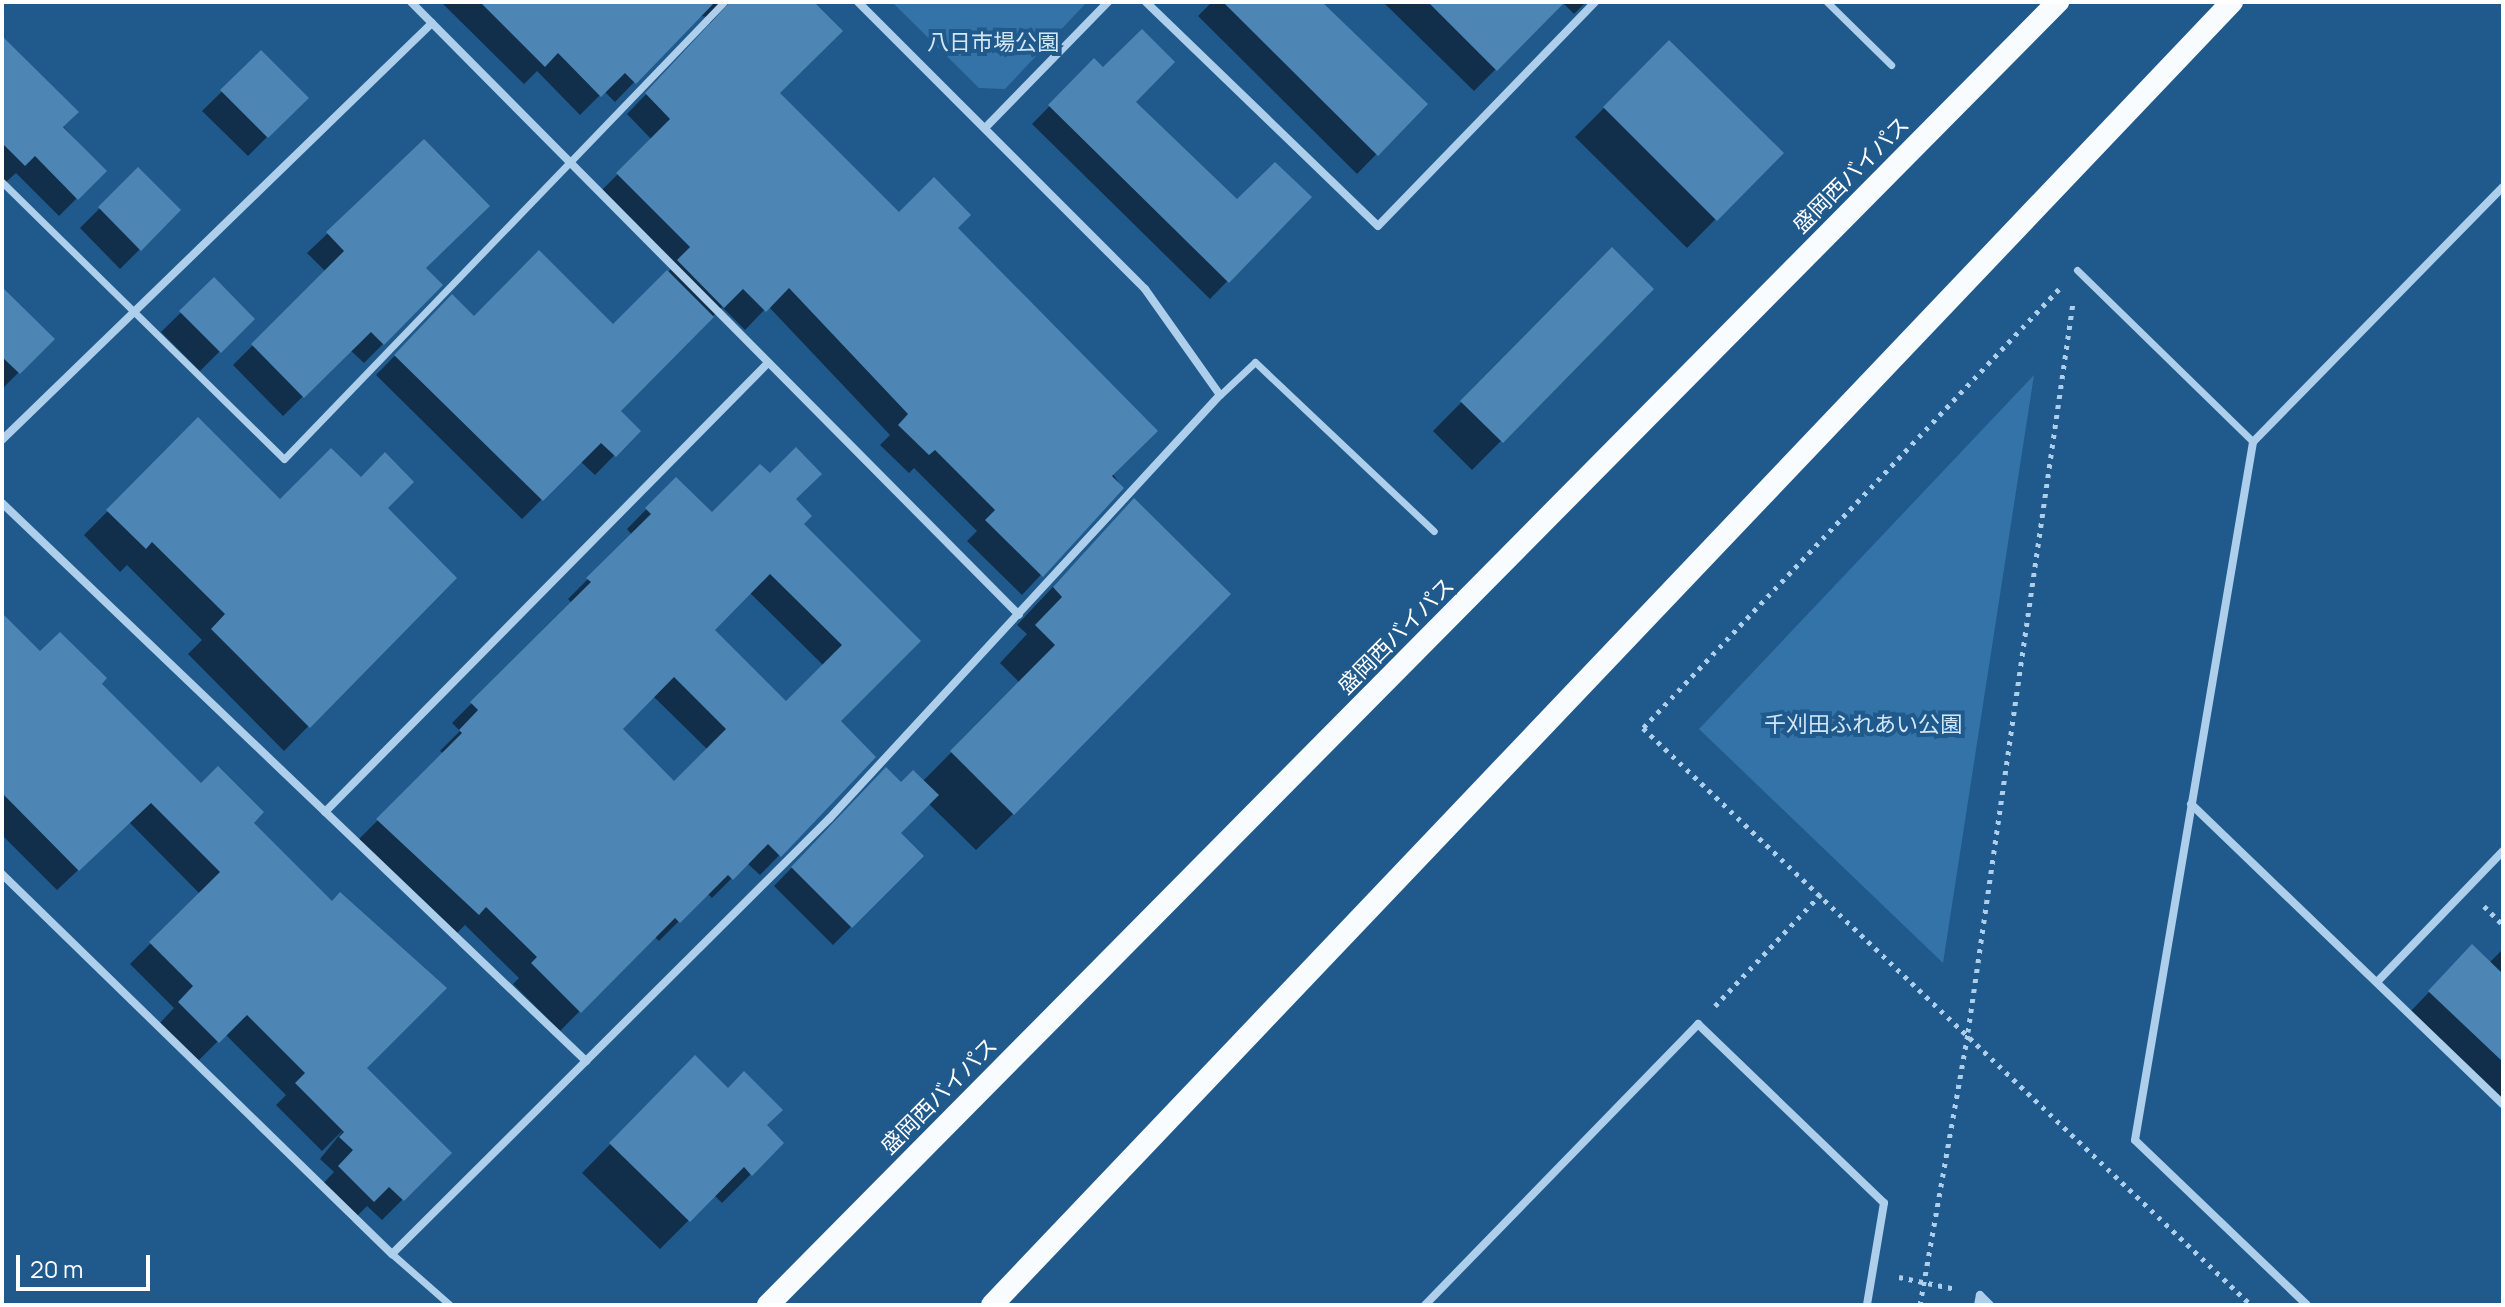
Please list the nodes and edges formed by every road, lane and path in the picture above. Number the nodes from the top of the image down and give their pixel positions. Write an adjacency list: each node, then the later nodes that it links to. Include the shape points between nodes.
1 (411, 2): 10 (street)
2 (724, 2): 13 (street)
3 (858, 2): 12 (street)
4 (1108, 2): 12 (street)
5 (1146, 2): 6 (street, via 1378,226)
6 (1595, 2)
7 (1827, 2): 11 (street)
8 (2058, 2): 40 (highway, 盛岡西バイパス)
9 (2232, 2): 41 (highway)
10 (432, 23): 13 (street); 17 (street)
11 (1891, 65)
12 (986, 127): 19 (street, via 1145,289)
13 (569, 162): 17 (street, via 284,459); 18 (street)
14 (2, 182): 17 (street)
15 (2503, 187): 21 (street)
16 (2077, 270): 21 (street); 29 (path, via 1643,728); 32 (path)
17 (133, 310): 20 (street)
18 (768, 363): 24 (street); 26 (street)
19 (1220, 395): 23 (street, via 1255,362); 24 (street)
20 (2, 440)
21 (2253, 442): 25 (street)
22 (2, 503): 26 (street)
23 (1434, 531)
24 (1019, 615): 33 (street, via 829,819)
25 (2191, 804): 30 (street); 48 (street, via 2135,1140)
26 (325, 812): 33 (street)
27 (2503, 851): 30 (street)
28 (2, 874): 35 (street)
29 (1821, 894): 31 (path); 32 (path)
30 (2377, 982): 34 (street)
31 (1698, 1024): 36 (street, via 1884,1203); 42 (street)
32 (1968, 1032): 37 (path); 47 (path)
33 (586, 1061): 35 (street)
34 (2503, 1104)
35 (392, 1254): 39 (street)
36 (1872, 1271): 37 (path); 43 (street)
37 (1924, 1282): 38 (path); 44 (path)
38 (1980, 1295): 45 (street); 46 (street)
39 (450, 1305)
40 (768, 1305)
41 (992, 1305)
42 (1425, 1305)
43 (1867, 1305)
44 (1920, 1305)
45 (1978, 1305)
46 (1990, 1305)
47 (2251, 1305)
48 (2307, 1305)

